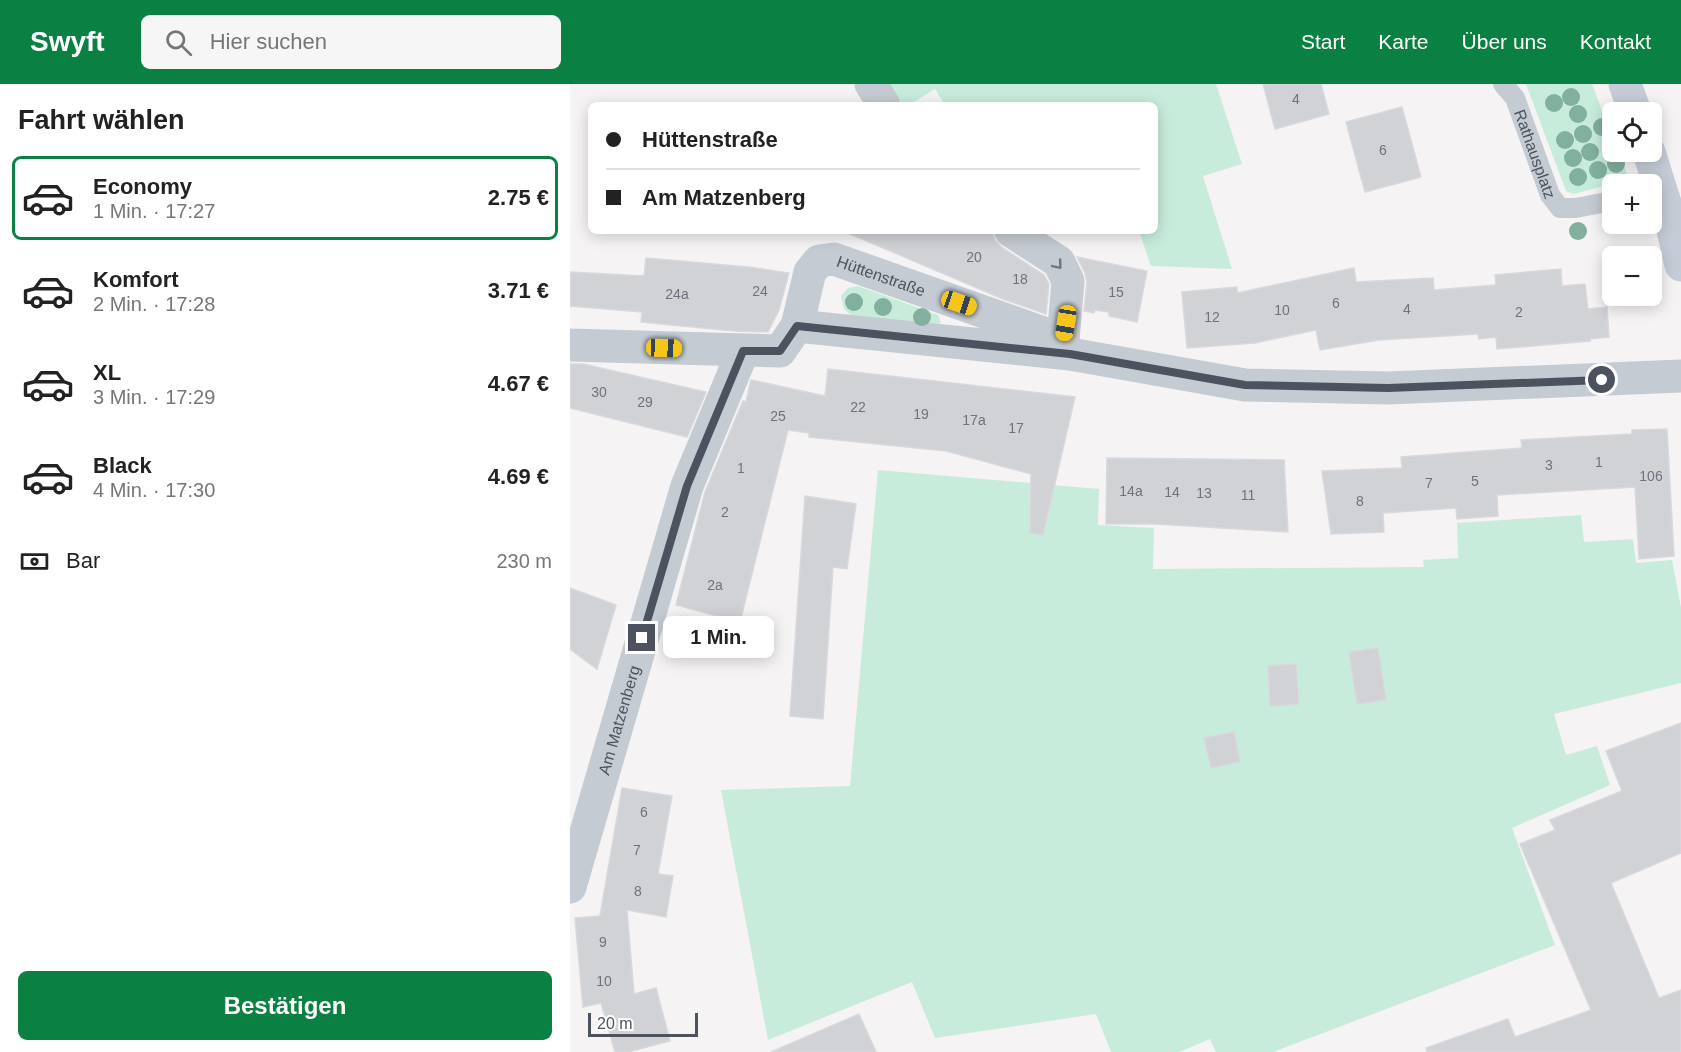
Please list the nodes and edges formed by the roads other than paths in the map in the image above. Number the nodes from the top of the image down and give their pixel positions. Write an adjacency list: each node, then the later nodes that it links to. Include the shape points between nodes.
1 (871, 84): 4 (street)
2 (1503, 84): 6 (lane, Rathausplatz, via 1515,98 1550,195 1560,208)
3 (1625, 84): 5 (main road)
4 (882, 102)
5 (1631, 102)
6 (1602, 203)
7 (1662, 208): 9 (main road)
8 (1016, 234): 12 (street, one-way to 12, via 1059,262 1068,281)
9 (1681, 265)
10 (797, 326): 12 (street, Hüttenstraße); 12 (street, Hüttenstraße, via 810,272 819,261 834,259); 13 (street, Hüttenstraße, via 780,351)
11 (570, 345): 13 (street, Hüttenstraße)
12 (1067, 347): 14 (street, Hüttenstraße, via 1245,385 1388,388)
13 (743, 351): 15 (street, Am Matzenberg, via 687,486)
14 (1681, 376)
15 (570, 886)

